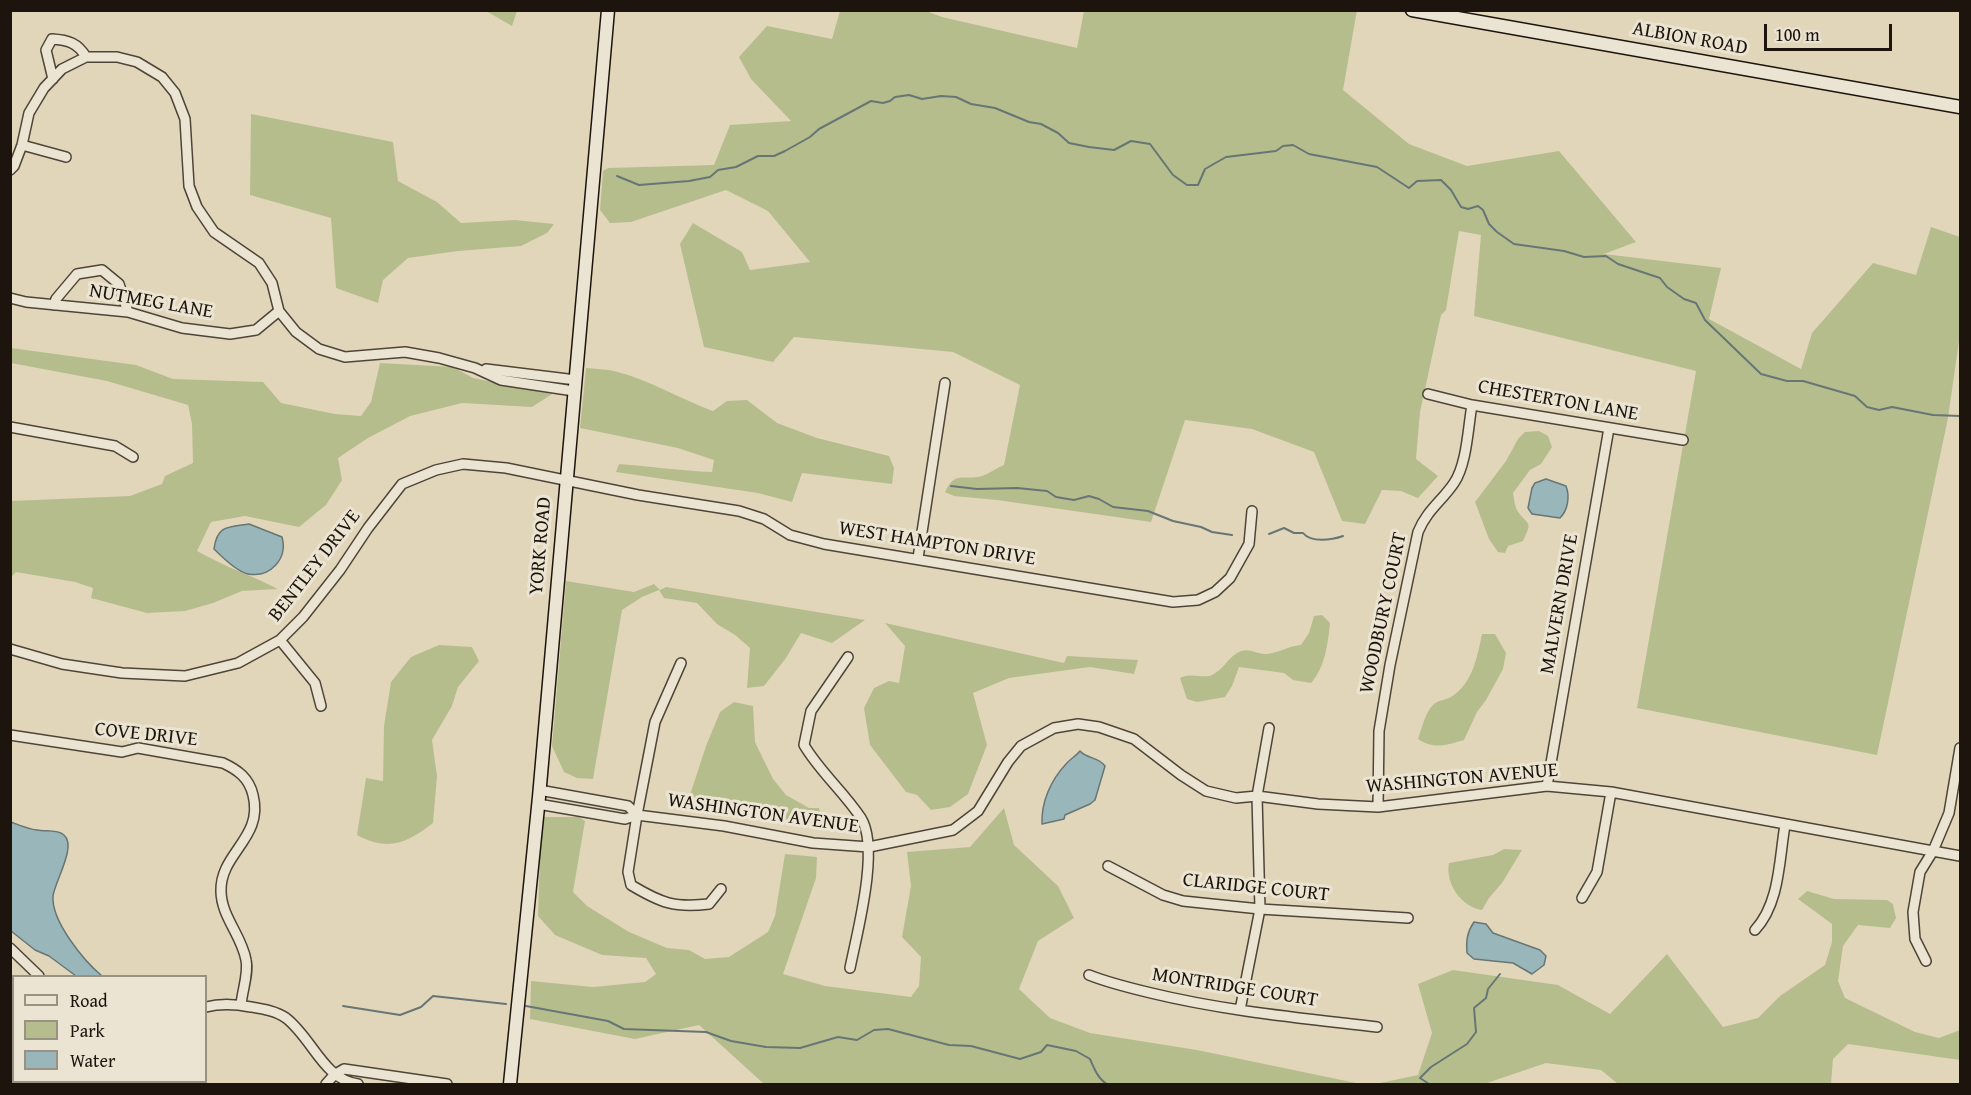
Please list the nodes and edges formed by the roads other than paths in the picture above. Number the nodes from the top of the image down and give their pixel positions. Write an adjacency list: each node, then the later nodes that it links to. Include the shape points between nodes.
1 (608, 10): 14 (street, YORK ROAD)
2 (1412, 10): 5 (street, ALBION ROAD)
3 (86, 57): 4 (street, via 62,69); 4 (street, via 81,48 67,40 52,39 46,50); 12 (street, via 117,57 137,63 162,77 175,93 185,119 189,186 197,207 214,232 259,263 272,283)
4 (53, 79): 6 (street, via 29,113)
5 (1960, 107)
6 (22, 145): 7 (street); 8 (street)
7 (66, 157)
8 (10, 170)
9 (10, 298): 10 (street, NUTMEG LANE)
10 (54, 305): 11 (street, NUTMEG LANE); 11 (street, via 76,274 102,270 119,284)
11 (128, 312): 12 (street, NUTMEG LANE, via 182,328 230,334 256,330)
12 (279, 312): 14 (street, via 296,332 319,349 345,357 405,352)
13 (945, 383): 23 (street)
14 (575, 385): 21 (street, YORK ROAD)
15 (1428, 394): 16 (street, CHESTERTON LANE)
16 (1472, 405): 18 (street, CHESTERTON LANE); 37 (street, WOODBURY COURT, via 1456,481 1424,517 1418,532 1379,731)
17 (10, 427): 20 (street, via 115,446)
18 (1609, 428): 19 (street, CHESTERTON LANE); 32 (street, MALVERN DRIVE)
19 (1683, 440)
20 (133, 457)
21 (566, 480): 23 (street, WEST HAMPTON DRIVE, via 739,511 764,519 790,535); 24 (street, BENTLEY DRIVE, via 463,464 402,484 340,570); 33 (street, YORK ROAD)
22 (1252, 511): 23 (street, WEST HAMPTON DRIVE, via 1249,544 1230,578 1215,592 1198,600 1173,602)
23 (918, 558)
24 (280, 640): 25 (street, BENTLEY DRIVE, via 238,663 185,676 122,673 62,664); 28 (street, via 315,683)
25 (10, 649)
26 (848, 657): 40 (street, via 812,711 804,745 862,820)
27 (681, 663): 38 (street, via 655,722)
28 (321, 706)
29 (1269, 729): 35 (street)
30 (10, 735): 54 (street, COVE DRIVE, via 122,752 138,748 223,763 246,779 255,802 255,817 222,877 221,892 247,963)
31 (1960, 748): 41 (street, via 1949,813)
32 (1547, 786): 34 (street, WASHINGTON AVENUE); 37 (street, WASHINGTON AVENUE)
33 (539, 790): 36 (street, YORK ROAD); 38 (street, WASHINGTON AVENUE, via 628,806)
34 (1611, 792): 39 (street, WASHINGTON AVENUE); 45 (street, via 1596,872)
35 (1257, 796): 37 (street, WASHINGTON AVENUE); 40 (street, WASHINGTON AVENUE, via 1236,798 1206,791 1134,739 1078,724 1054,728 1021,746 978,811 952,830); 46 (street)
36 (538, 804): 38 (street, WASHINGTON AVENUE, via 625,819); 62 (street, YORK ROAD)
37 (1378, 807)
38 (637, 815): 40 (street, WASHINGTON AVENUE, via 813,843); 44 (street, via 628,872 631,885 659,902 687,906 709,904)
39 (1785, 825): 41 (street, WASHINGTON AVENUE); 48 (street, via 1773,901)
40 (869, 847): 51 (street)
41 (1933, 851): 42 (street, WASHINGTON AVENUE); 50 (street, via 1920,872 1913,912 1915,939)
42 (1960, 856)
43 (1108, 866): 46 (street, CLARIDGE COURT, via 1163,895 1183,901)
44 (721, 889)
45 (1582, 898)
46 (1260, 909): 47 (street, CLARIDGE COURT); 56 (street)
47 (1408, 918)
48 (1755, 930)
49 (10, 948): 52 (street)
50 (1926, 961)
51 (850, 968)
52 (38, 975)
53 (1089, 975): 56 (street, MONTRIDGE COURT, via 1172,998)
54 (240, 1005): 55 (street); 58 (street, via 285,1018)
55 (207, 1007)
56 (1240, 1010): 57 (street, MONTRIDGE COURT)
57 (1377, 1027)
58 (334, 1075): 59 (street); 60 (street); 61 (street, via 344,1069)
59 (326, 1084)
60 (358, 1084)
61 (447, 1084)
62 (510, 1084)

